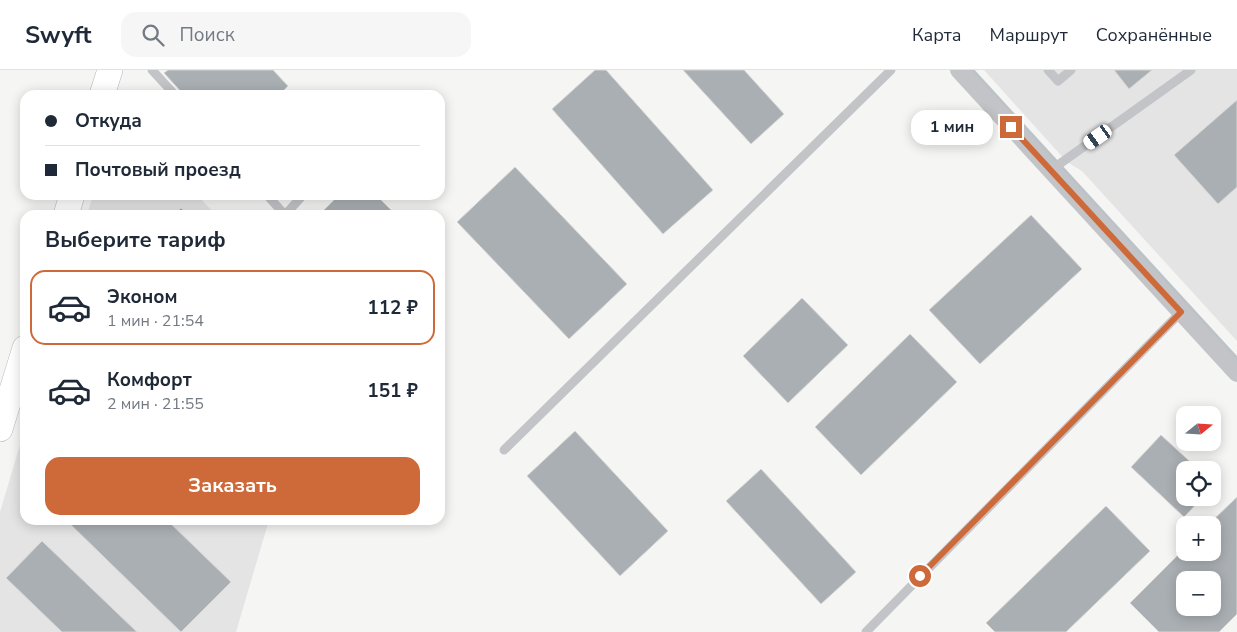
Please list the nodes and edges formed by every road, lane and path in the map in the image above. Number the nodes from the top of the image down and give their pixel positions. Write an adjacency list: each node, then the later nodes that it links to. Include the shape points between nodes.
1 (110, 70): 8 (street)
2 (152, 70): 9 (lane)
3 (891, 70): 19 (lane)
4 (958, 70): 10 (street)
5 (1048, 70): 6 (lane, via 1058,81)
6 (1071, 70)
7 (1191, 70): 10 (lane)
8 (104, 90)
9 (170, 90)
10 (1051, 170): 15 (street)
11 (272, 200): 13 (lane)
12 (298, 200): 14 (lane)
13 (281, 210)
14 (289, 210)
15 (1181, 312): 17 (street); 20 (lane)
16 (20, 364): 18 (street)
17 (1237, 373)
18 (0, 429)
19 (504, 450)
20 (866, 632)

